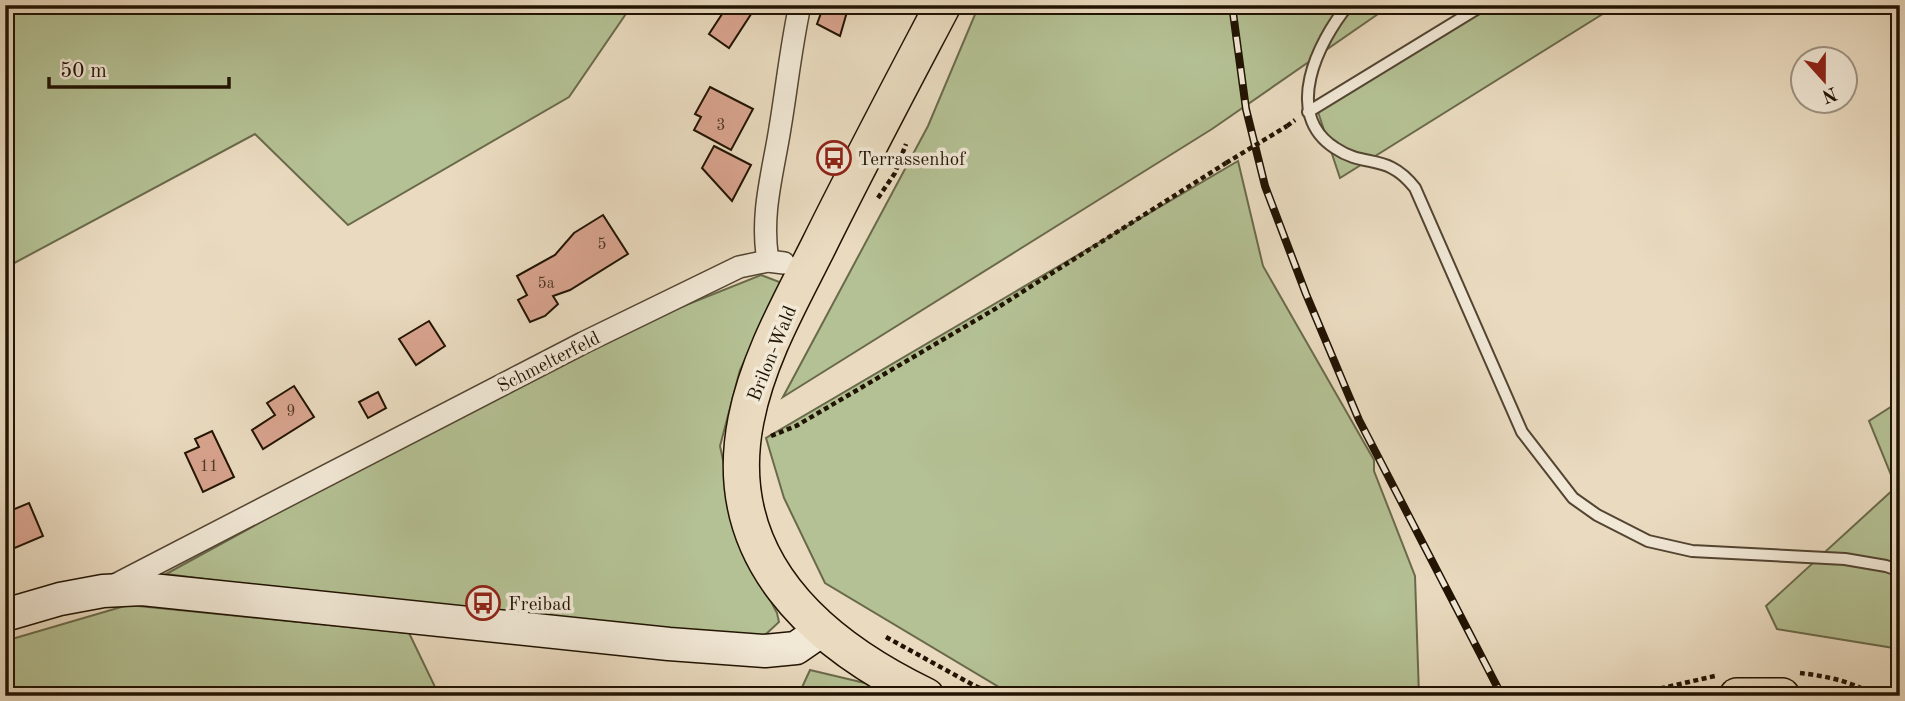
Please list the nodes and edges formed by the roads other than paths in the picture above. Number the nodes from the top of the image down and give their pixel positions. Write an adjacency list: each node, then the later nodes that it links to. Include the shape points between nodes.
1 (800, 5): 7 (street, Schmelterfeld, via 765,209 764,237 776,262 738,267)
2 (943, 5): 9 (main road, Brilon-Wald, via 775,335 749,405 765,436 741,468 747,518 774,577)
3 (1348, 5): 5 (lane, via 1310,74)
4 (1483, 5): 5 (lane)
5 (1308, 112): 6 (lane, via 1321,137 1334,148 1394,167 1415,188 1522,432 1573,498 1648,541 1692,551 1845,559)
6 (1900, 571)
7 (103, 591): 8 (main road, Schmelterfeld); 9 (main road, Schmelterfeld, via 142,589 765,651 796,648)
8 (5, 615)
9 (822, 630): 10 (main road, Brilon-Wald)
10 (926, 696)
11 (1737, 696): 12 (main road)
12 (1782, 696)

